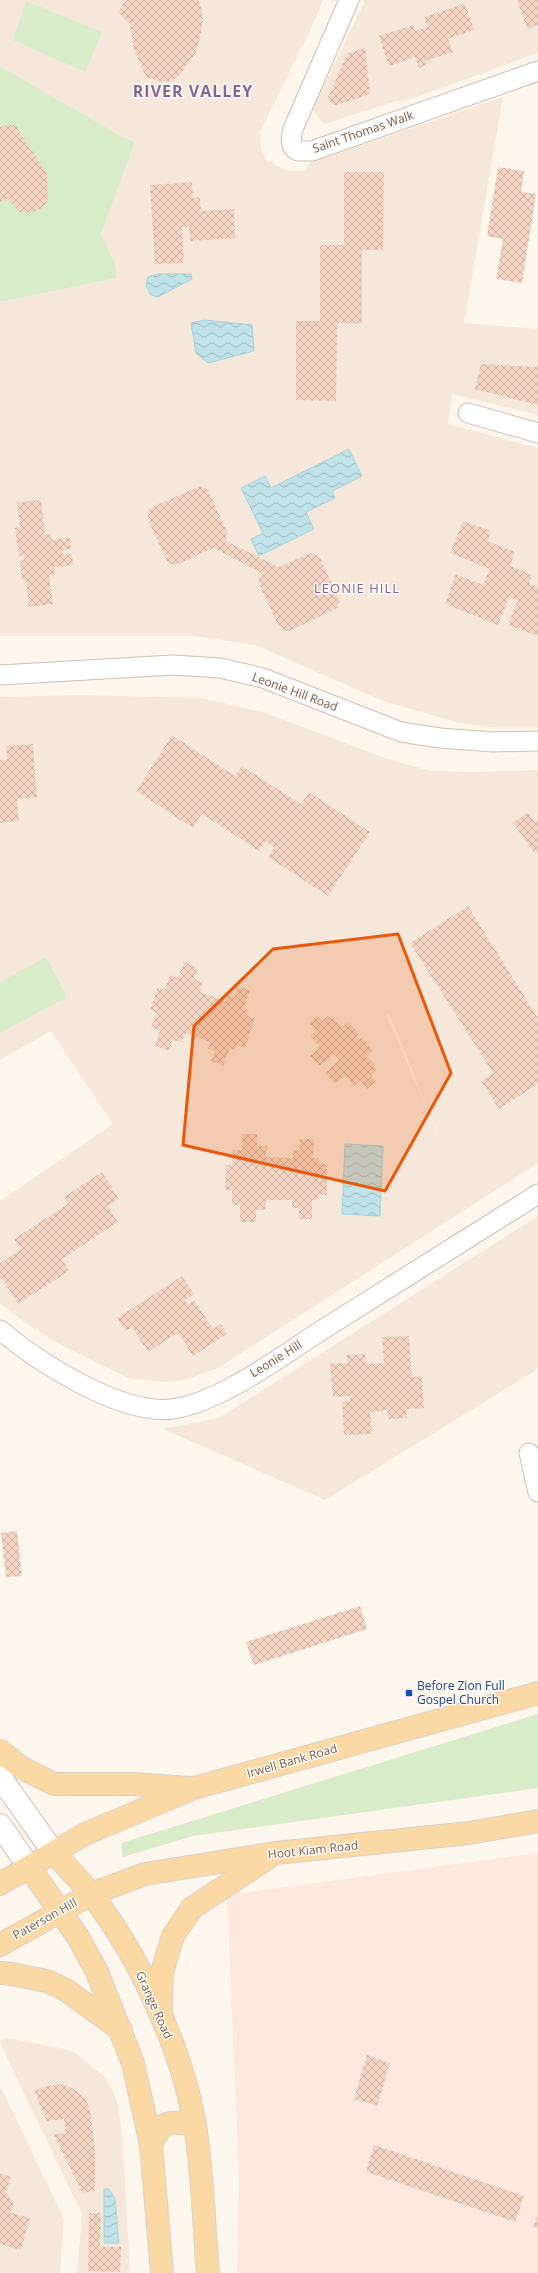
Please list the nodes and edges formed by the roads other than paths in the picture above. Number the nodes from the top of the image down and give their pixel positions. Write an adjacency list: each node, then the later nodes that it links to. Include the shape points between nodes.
1 (349, 0): 2 (street, Saint Thomas Walk, via 293,129 291,142 295,150 312,151)
2 (538, 71)
3 (468, 413): 4 (street)
4 (538, 433)
5 (0, 675): 6 (street, Leonie Hill Road, via 173,665 220,668 263,678 401,732 493,742)
6 (538, 741)
7 (538, 1194): 8 (street, Leonie Hill, via 272,1363 199,1403 171,1409 151,1408 118,1400 64,1375 25,1351)
8 (0, 1330)
9 (529, 1453): 10 (street)
10 (538, 1492)
11 (538, 1693): 14 (main road, Irwell Bank Road)
12 (0, 1751): 14 (main road, via 22,1768 54,1784 134,1784)
13 (0, 1777): 17 (main road, Grange Road)
14 (194, 1788): 17 (main road, Irwell Bank Road, via 85,1834)
15 (538, 1821): 18 (main road, Hoot Kiam Road, via 469,1833)
16 (0, 1825): 19 (main road)
17 (54, 1852): 19 (main road); 21 (main road, Grange Road)
18 (276, 1853): 21 (main road, Hoot Kiam Road, via 145,1874); 25 (main road, via 192,1908 173,1936 162,1972)
19 (29, 1868): 20 (main road); 22 (main road)
20 (0, 1884)
21 (91, 1894): 22 (main road, Paterson Hill); 25 (main road, Grange Road, via 140,1970)
22 (60, 1911): 23 (main road, Paterson Hill); 26 (main road, via 97,1972)
23 (0, 1944)
24 (0, 1973): 26 (main road, via 47,1981 66,1990)
25 (161, 2016): 27 (main road, Grange Road, via 181,2068)
26 (121, 2030): 28 (main road, via 134,2063)
27 (195, 2125): 28 (main road, via 175,2122 166,2124 157,2130); 30 (main road, Grange Road)
28 (151, 2145): 29 (main road)
29 (162, 2273)
30 (208, 2273)

